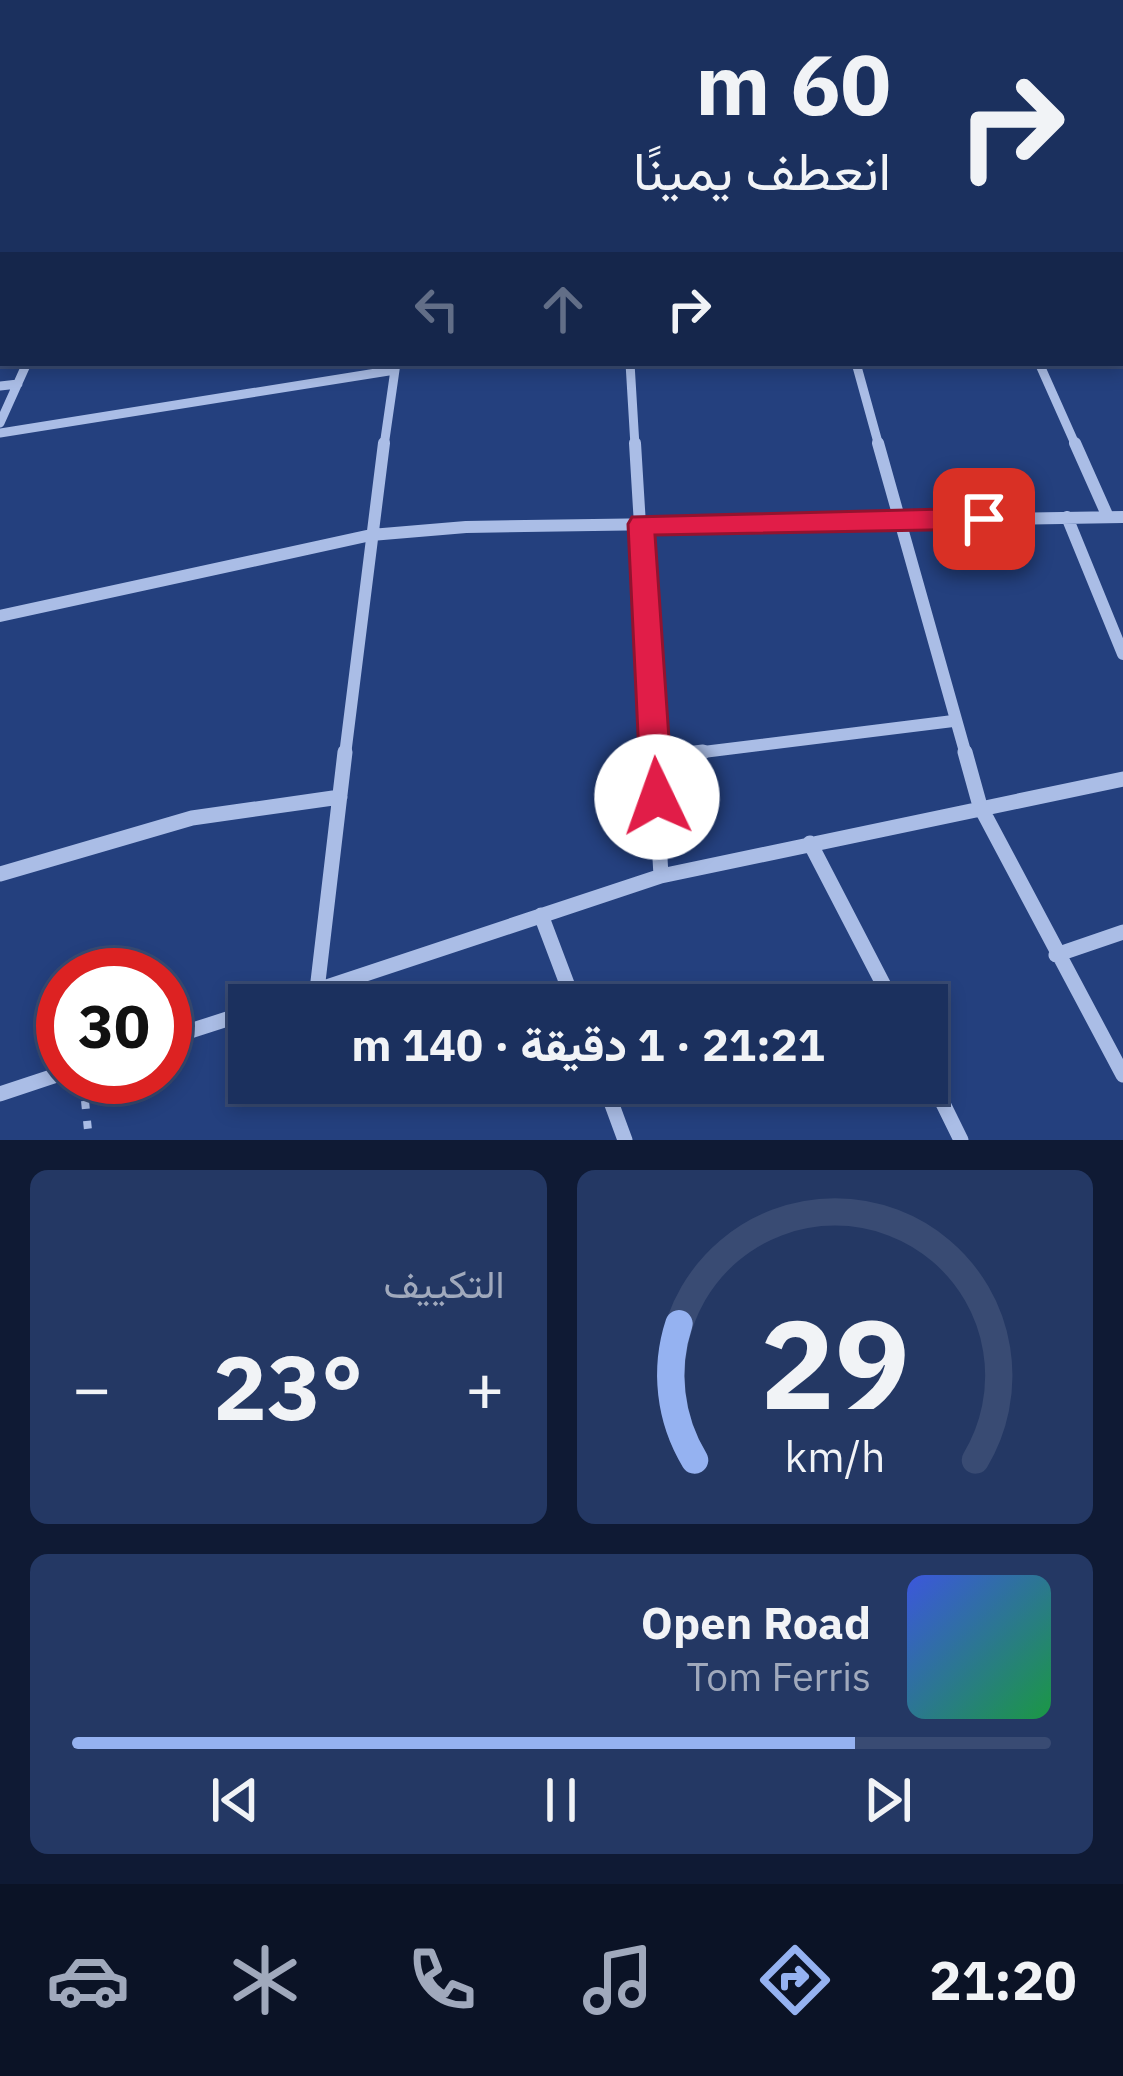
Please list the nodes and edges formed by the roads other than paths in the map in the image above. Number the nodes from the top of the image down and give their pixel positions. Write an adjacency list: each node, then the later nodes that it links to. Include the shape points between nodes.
1 (27, 366): 6 (street)
2 (396, 366): 9 (street); 15 (street)
3 (630, 366): 14 (street)
4 (857, 366): 13 (street)
5 (1041, 366): 10 (street)
6 (18, 384): 7 (street); 8 (street)
7 (0, 386)
8 (0, 423)
9 (0, 434)
10 (1108, 517): 11 (street); 12 (street)
11 (1123, 517)
12 (1067, 518): 13 (street); 17 (street)
13 (900, 520): 14 (street); 18 (street)
14 (641, 524): 15 (street); 19 (street)
15 (370, 535): 16 (street); 21 (street)
16 (0, 616)
17 (1123, 654)
18 (953, 722): 19 (street); 22 (street)
19 (655, 758): 25 (street)
20 (1123, 779): 22 (street)
21 (340, 796): 24 (street, via 193,818); 29 (street)
22 (980, 806): 23 (street); 28 (street)
23 (810, 843): 25 (street); 32 (street)
24 (0, 874)
25 (661, 876): 26 (street)
26 (542, 915): 30 (street); 31 (street)
27 (1123, 932): 28 (street)
28 (1056, 955): 35 (street)
29 (318, 984)
30 (335, 984)
31 (567, 984)
32 (883, 984)
33 (228, 1019): 34 (street)
34 (192, 1031)
35 (1123, 1075)
36 (36, 1081): 37 (street)
37 (0, 1094)
38 (612, 1104): 40 (street)
39 (943, 1104): 41 (street)
40 (625, 1140)
41 (961, 1140)

